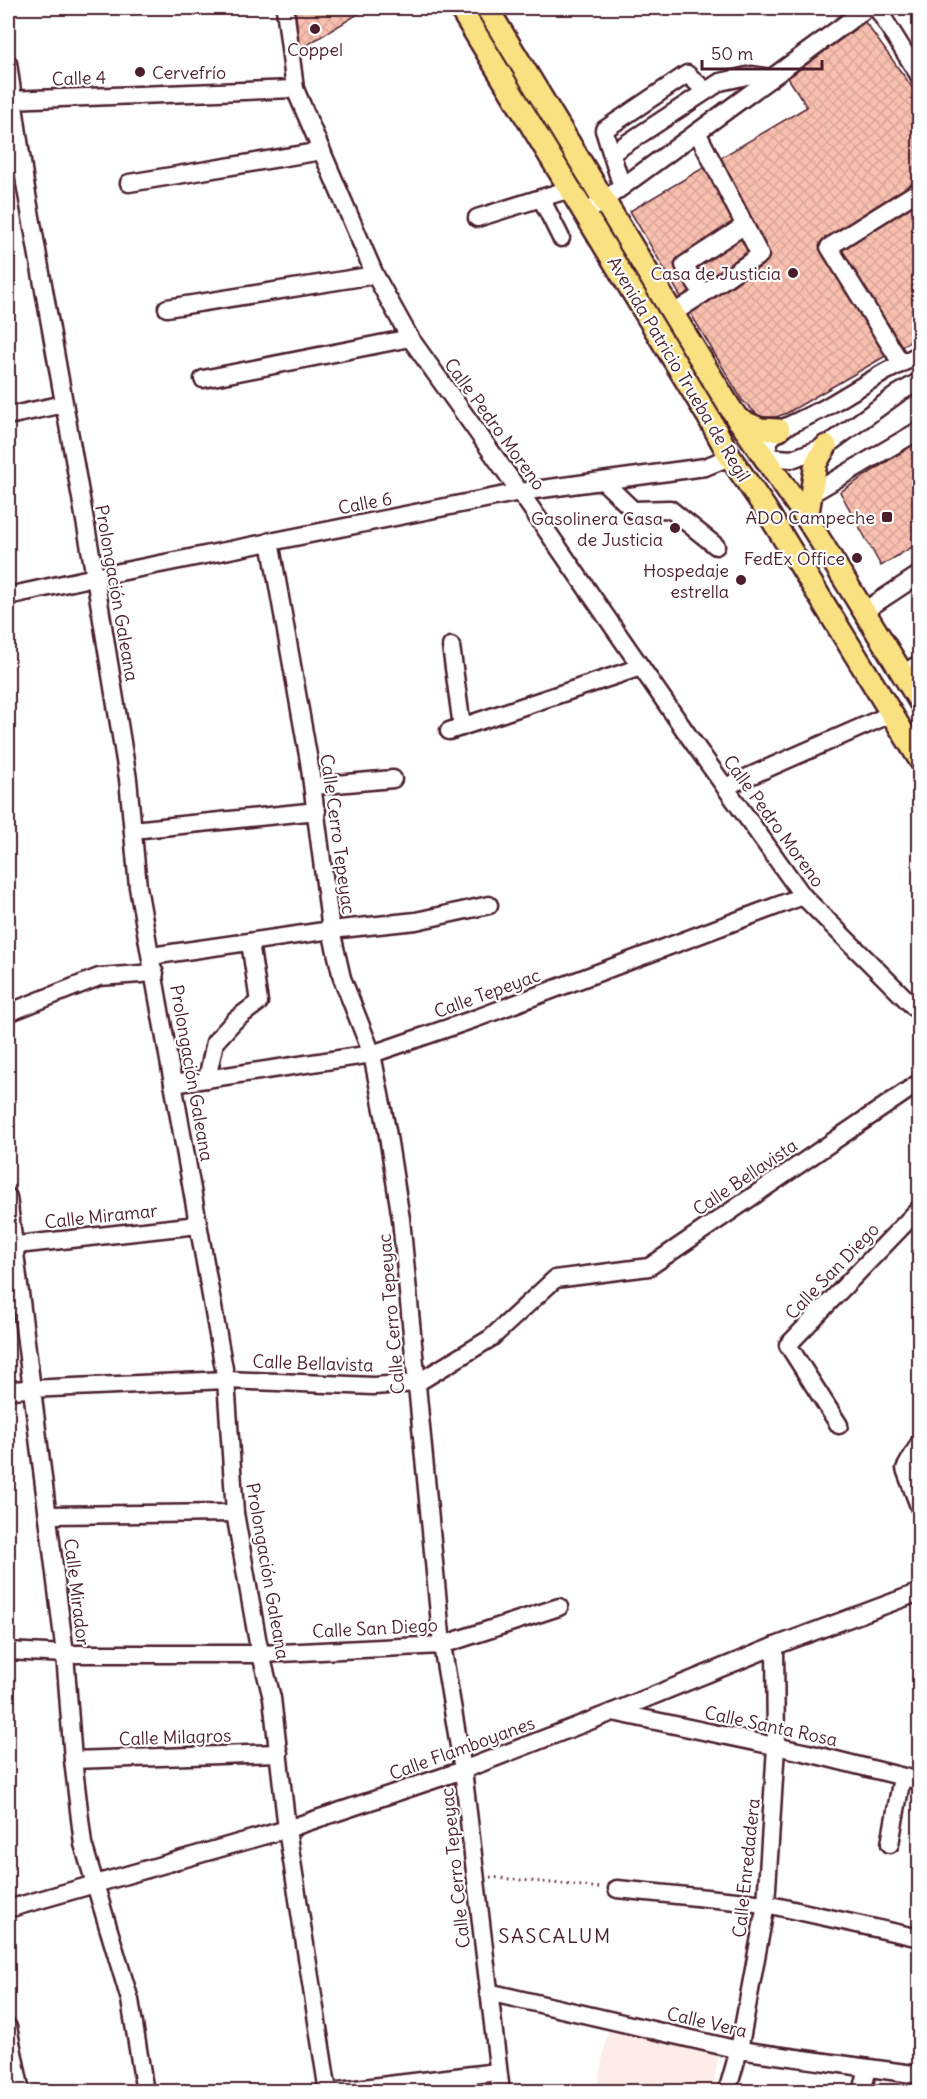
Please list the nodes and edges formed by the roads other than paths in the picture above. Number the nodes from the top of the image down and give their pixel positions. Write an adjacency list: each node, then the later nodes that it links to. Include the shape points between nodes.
1 (285, 8): 9 (street, Calle Pedro Moreno)
2 (460, 8): 17 (main road, Avenida Patricio Trueba de Regil)
3 (487, 8): 20 (main road, Avenida Patricio Trueba de Regil)
4 (867, 8): 8 (street)
5 (877, 8): 7 (street)
6 (8, 63): 11 (street, Prolongación Galeana)
7 (918, 72)
8 (771, 78): 10 (street, via 752,75 720,82); 12 (street)
9 (295, 89): 11 (street, Calle 4); 13 (street, Calle Pedro Moreno)
10 (706, 91): 14 (street); 14 (street, via 687,74 604,130)
11 (10, 100): 36 (street, Prolongación Galeana)
12 (697, 132): 16 (street); 23 (street)
13 (322, 151): 15 (street); 25 (street, Calle Pedro Moreno)
14 (612, 153): 16 (street)
15 (129, 183)
16 (622, 187): 20 (street)
17 (570, 189): 19 (street); 21 (main road, Avenida Patricio Trueba de Regil)
18 (920, 190): 31 (street, via 829,247)
19 (541, 198): 22 (street); 24 (street)
20 (603, 201): 21 (street); 28 (main road, Avenida Patricio Trueba de Regil)
21 (585, 214): 42 (main road, Avenida Patricio Trueba de Regil)
22 (477, 218)
23 (745, 225): 26 (street, via 760,255); 26 (street, via 684,265)
24 (561, 238)
25 (375, 275): 27 (street); 29 (street, Calle Pedro Moreno)
26 (703, 294): 28 (street)
27 (167, 308)
28 (672, 314): 38 (main road, Avenida Patricio Trueba de Regil)
29 (410, 338): 33 (street); 45 (street, Calle Pedro Moreno)
30 (920, 354): 31 (street)
31 (901, 363): 32 (street)
32 (885, 372): 35 (street); 39 (street)
33 (203, 380)
34 (920, 381): 35 (street)
35 (899, 393): 41 (street)
36 (64, 404): 37 (street); 52 (street, Prolongación Galeana)
37 (8, 416)
38 (736, 418): 39 (main road, via 760,429); 42 (main road, via 741,434 739,447); 43 (main road, Avenida Patricio Trueba de Regil)
39 (779, 430): 43 (street, via 770,439)
40 (920, 430): 46 (street)
41 (826, 446): 43 (street, via 792,459); 46 (main road, via 816,463)
42 (730, 457): 43 (main road); 44 (street, Calle 6, via 705,467); 47 (main road, Avenida Patricio Trueba de Regil)
43 (765, 457): 47 (main road, via 760,483); 48 (main road, Avenida Patricio Trueba de Regil)
44 (603, 481): 45 (street, Calle 6); 50 (street, via 633,510 670,509)
45 (520, 492): 49 (street, Calle 6); 56 (street, Calle Pedro Moreno)
46 (811, 494): 48 (main road)
47 (765, 508): 59 (main road, Avenida Patricio Trueba de Regil)
48 (807, 519): 54 (main road, Avenida Patricio Trueba de Regil)
49 (270, 541): 52 (street, Calle 6); 62 (street, Calle Cerro Tepeyac)
50 (716, 546)
51 (920, 574): 54 (street)
52 (95, 577): 53 (street, Calle 6); 65 (street, Prolongación Galeana)
53 (8, 596)
54 (864, 611): 57 (main road, Avenida Patricio Trueba de Regil)
55 (451, 646): 56 (street, via 456,729)
56 (641, 667): 63 (street, Calle Pedro Moreno)
57 (911, 669): 58 (main road, Avenida Patricio Trueba de Regil)
58 (920, 702)
59 (891, 714): 60 (main road, Avenida Patricio Trueba de Regil); 63 (street)
60 (920, 760)
61 (393, 779): 62 (street)
62 (313, 786): 64 (street, Calle Cerro Tepeyac)
63 (725, 787): 66 (street, Calle Pedro Moreno)
64 (317, 811): 65 (street); 68 (street, Calle Cerro Tepeyac)
65 (133, 830): 70 (street, Prolongación Galeana, via 138,887)
66 (803, 896): 73 (street, Calle Pedro Moreno); 74 (street, Calle Tepeyac)
67 (489, 905): 68 (street, via 416,921)
68 (331, 930): 69 (street); 74 (street, Calle Cerro Tepeyac, via 342,978)
69 (250, 942): 70 (street); 75 (street, via 260,1002 235,1020 215,1042)
70 (151, 956): 71 (street, Prolongación Galeana)
71 (155, 973): 72 (street, via 99,978); 77 (street, Prolongación Galeana)
72 (8, 1013)
73 (920, 1013)
74 (372, 1054): 75 (street, Calle Tepeyac); 83 (street, Calle Cerro Tepeyac, via 401,1219)
75 (207, 1079): 77 (street, Calle Tepeyac)
76 (920, 1082): 83 (street, Calle Bellavista, via 649,1267 555,1279 491,1338)
77 (173, 1084): 80 (street, Prolongación Galeana)
78 (8, 1197): 81 (street, Calle Mirador)
79 (920, 1208): 86 (street, Calle San Diego, via 788,1345)
80 (198, 1225): 81 (street, Calle Miramar); 82 (street, Prolongación Galeana)
81 (11, 1246): 84 (street, Calle Mirador)
82 (226, 1380): 83 (street, Calle Bellavista, via 373,1386); 84 (street, Calle Bellavista); 89 (street, Prolongación Galeana)
83 (417, 1383): 93 (street, Calle Cerro Tepeyac)
84 (33, 1389): 85 (street, Calle Bellavista); 90 (street, Calle Mirador)
85 (8, 1390)
86 (839, 1425)
87 (920, 1442): 88 (street, via 905,1469)
88 (920, 1509)
89 (235, 1514): 90 (street); 97 (street, Prolongación Galeana)
90 (48, 1515): 96 (street, Calle Mirador)
91 (920, 1592): 94 (street, Calle Flamboyanes)
92 (560, 1608): 93 (street, Calle San Diego)
93 (442, 1645): 97 (street, Calle San Diego); 102 (street, Calle Cerro Tepeyac)
94 (775, 1646): 98 (street, Calle Flamboyanes); 99 (street, Calle Enredadera)
95 (8, 1651): 96 (street, Calle San Diego)
96 (65, 1654): 97 (street, Calle San Diego); 101 (street, Calle Mirador)
97 (261, 1654): 100 (street, Prolongación Galeana)
98 (613, 1712): 99 (street, Calle Santa Rosa); 102 (street, Calle Flamboyanes)
99 (776, 1747): 103 (street, Calle Santa Rosa); 109 (street, Calle Enredadera)
100 (279, 1753): 101 (street, Calle Milagros); 105 (street, Prolongación Galeana)
101 (74, 1760): 107 (street, Calle Mirador, via 83,1844)
102 (463, 1770): 105 (street, Calle Flamboyanes); 112 (street, Calle Cerro Tepeyac)
103 (902, 1777): 104 (street, Calle Santa Rosa); 106 (street)
104 (920, 1781)
105 (287, 1829): 107 (street, Calle Flamboyanes); 120 (street, Prolongación Galeana)
106 (890, 1844)
107 (95, 1884): 110 (street, Calle Flamboyanes); 119 (street, Calle Mirador, via 130,2000)
108 (617, 1889): 109 (street)
109 (766, 1904): 111 (street); 114 (street, Calle Enredadera)
110 (8, 1909)
111 (920, 1938)
112 (488, 1992): 114 (street, Calle Vera); 116 (street, Calle Cerro Tepeyac)
113 (8, 2027): 118 (street)
114 (739, 2050): 115 (street, Calle Vera); 122 (street, Calle Enredadera)
115 (868, 2068): 117 (street, Calle Vera); 123 (street)
116 (497, 2072): 120 (street); 121 (street, Calle Cerro Tepeyac)
117 (920, 2075)
118 (21, 2091)
119 (145, 2091)
120 (329, 2091)
121 (501, 2091)
122 (727, 2091)
123 (862, 2091)

